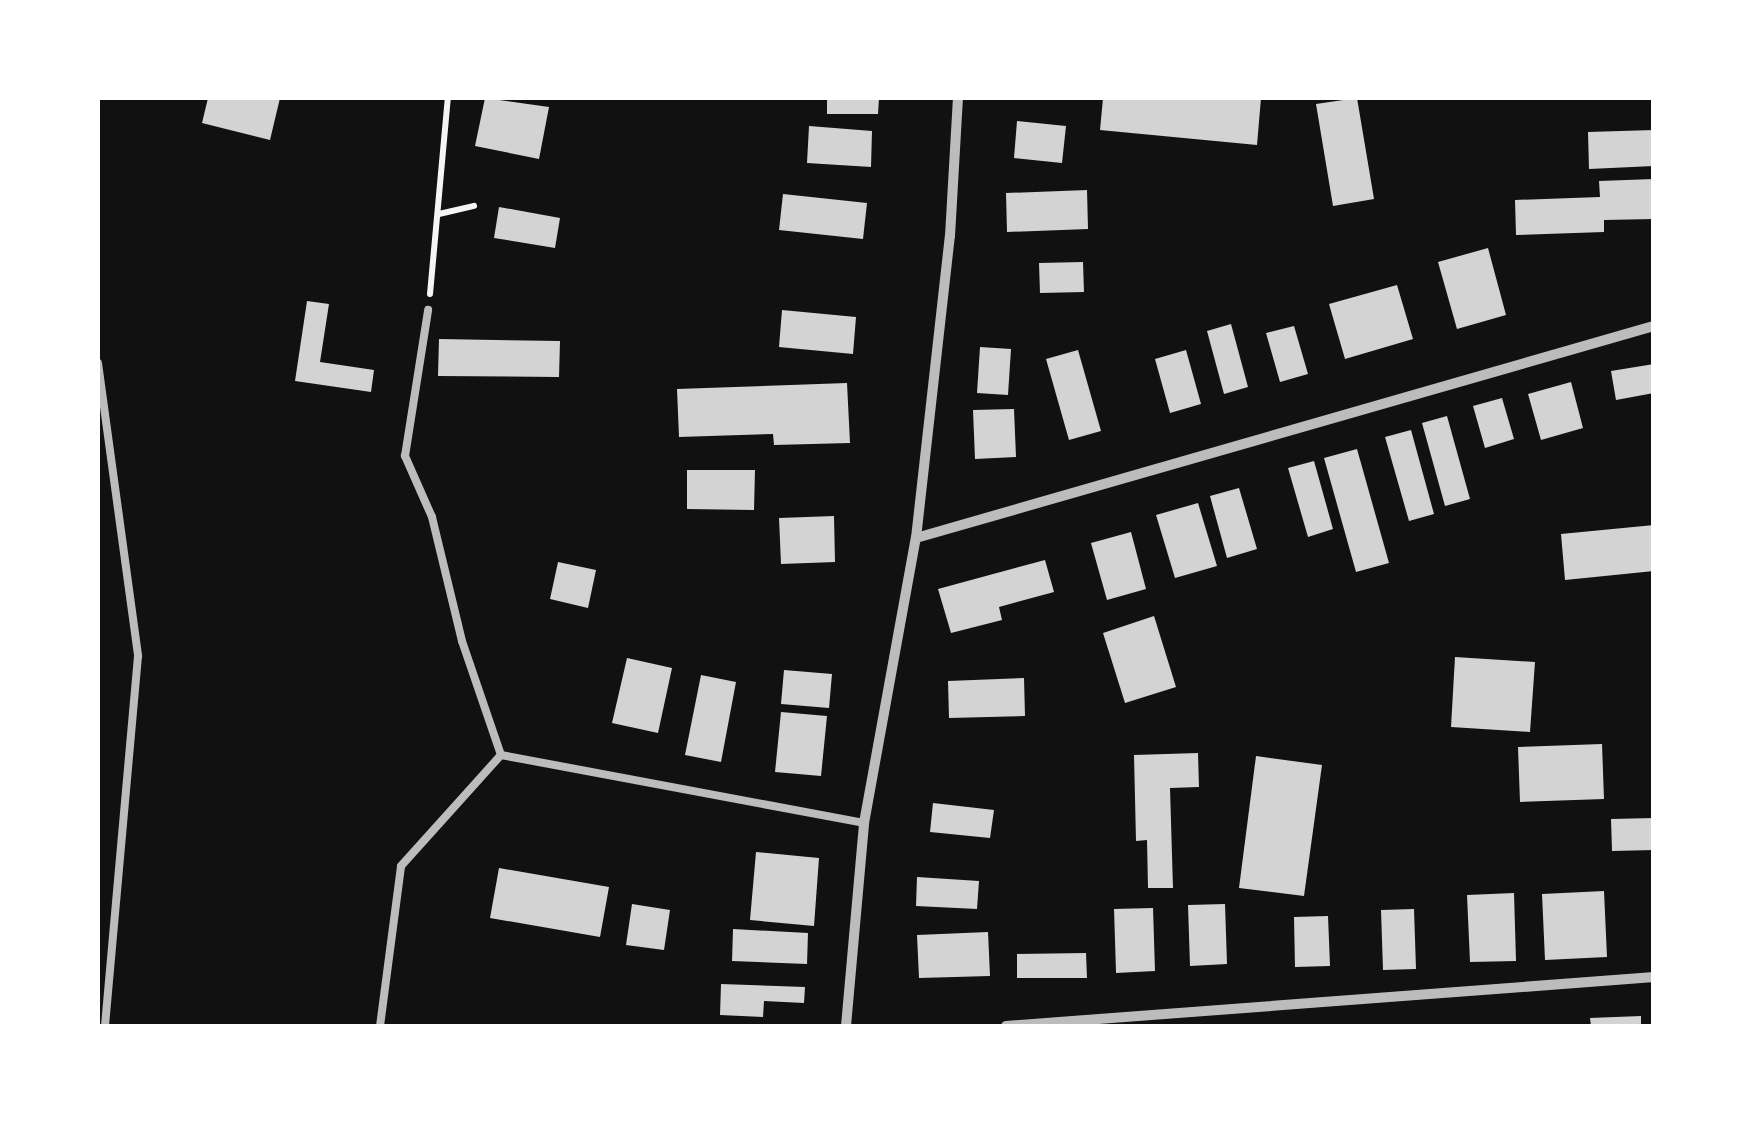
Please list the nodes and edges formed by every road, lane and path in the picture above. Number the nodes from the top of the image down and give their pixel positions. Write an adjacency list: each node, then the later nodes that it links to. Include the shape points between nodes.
1 (448, 98): 4 (path)
2 (958, 98): 8 (street, via 950,236)
3 (474, 206): 4 (path)
4 (439, 214): 5 (path)
5 (428, 310): 9 (lane, via 405,456 432,518 462,641)
6 (1654, 326): 8 (street)
7 (98, 363): 12 (lane, via 138,656)
8 (916, 538): 10 (street)
9 (501, 755): 10 (lane); 13 (lane, via 401,866)
10 (864, 824): 14 (street)
11 (1654, 977): 15 (street)
12 (105, 1026)
13 (380, 1026)
14 (846, 1026)
15 (1006, 1026)

